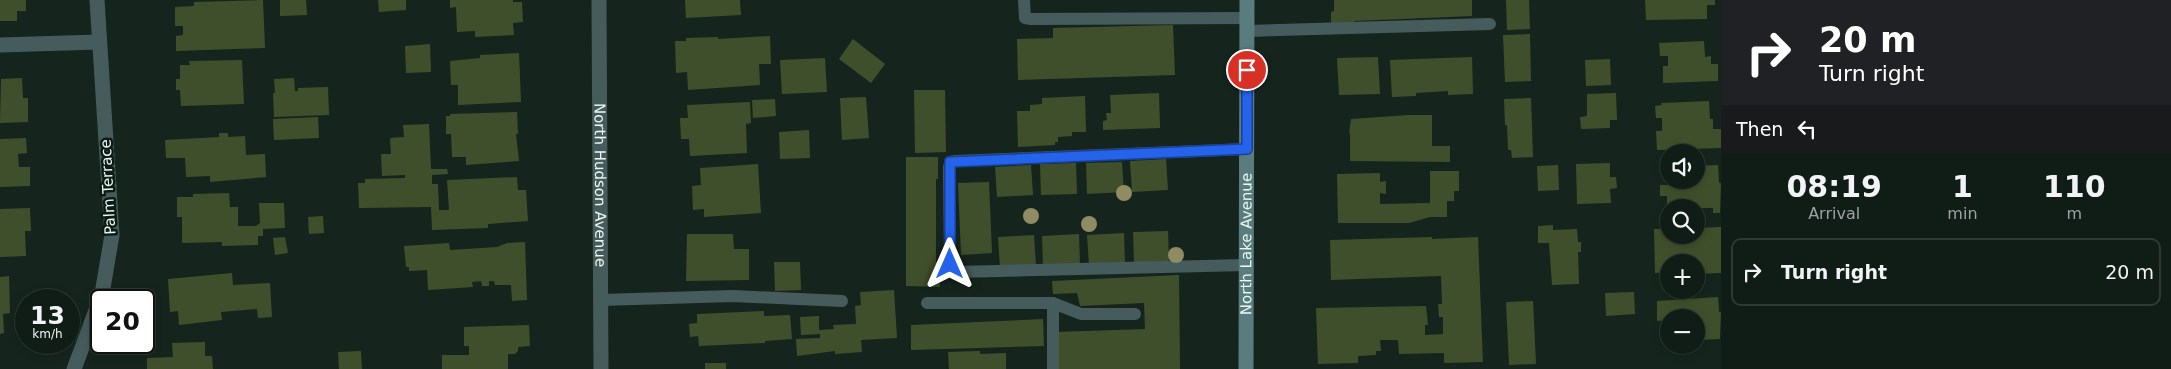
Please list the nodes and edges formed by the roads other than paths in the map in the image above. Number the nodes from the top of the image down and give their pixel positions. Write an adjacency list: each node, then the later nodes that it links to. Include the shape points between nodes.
1 (98, 0): 7 (street, Palm Terrace)
2 (598, 0): 11 (street, North Hudson Avenue)
3 (1024, 0): 5 (lane, via 1025,18 1031,19)
4 (1247, 0): 5 (main road, North Lake Avenue)
5 (1247, 24): 6 (lane); 9 (main road, North Lake Avenue)
6 (1490, 24)
7 (99, 42): 8 (street); 16 (street, Palm Terrace, via 112,235 102,294)
8 (0, 45)
9 (1247, 149): 10 (main road, North Lake Avenue); 10 (lane, via 956,161 950,162 948,168 950,264 956,272)
10 (1246, 265): 19 (main road, North Lake Avenue)
11 (601, 300): 12 (lane, via 733,296); 17 (street, North Hudson Avenue)
12 (842, 301)
13 (927, 303): 14 (lane)
14 (1053, 303): 15 (lane, via 1081,314); 18 (lane)
15 (1135, 314)
16 (74, 369)
17 (602, 369)
18 (1053, 369)
19 (1246, 369)

